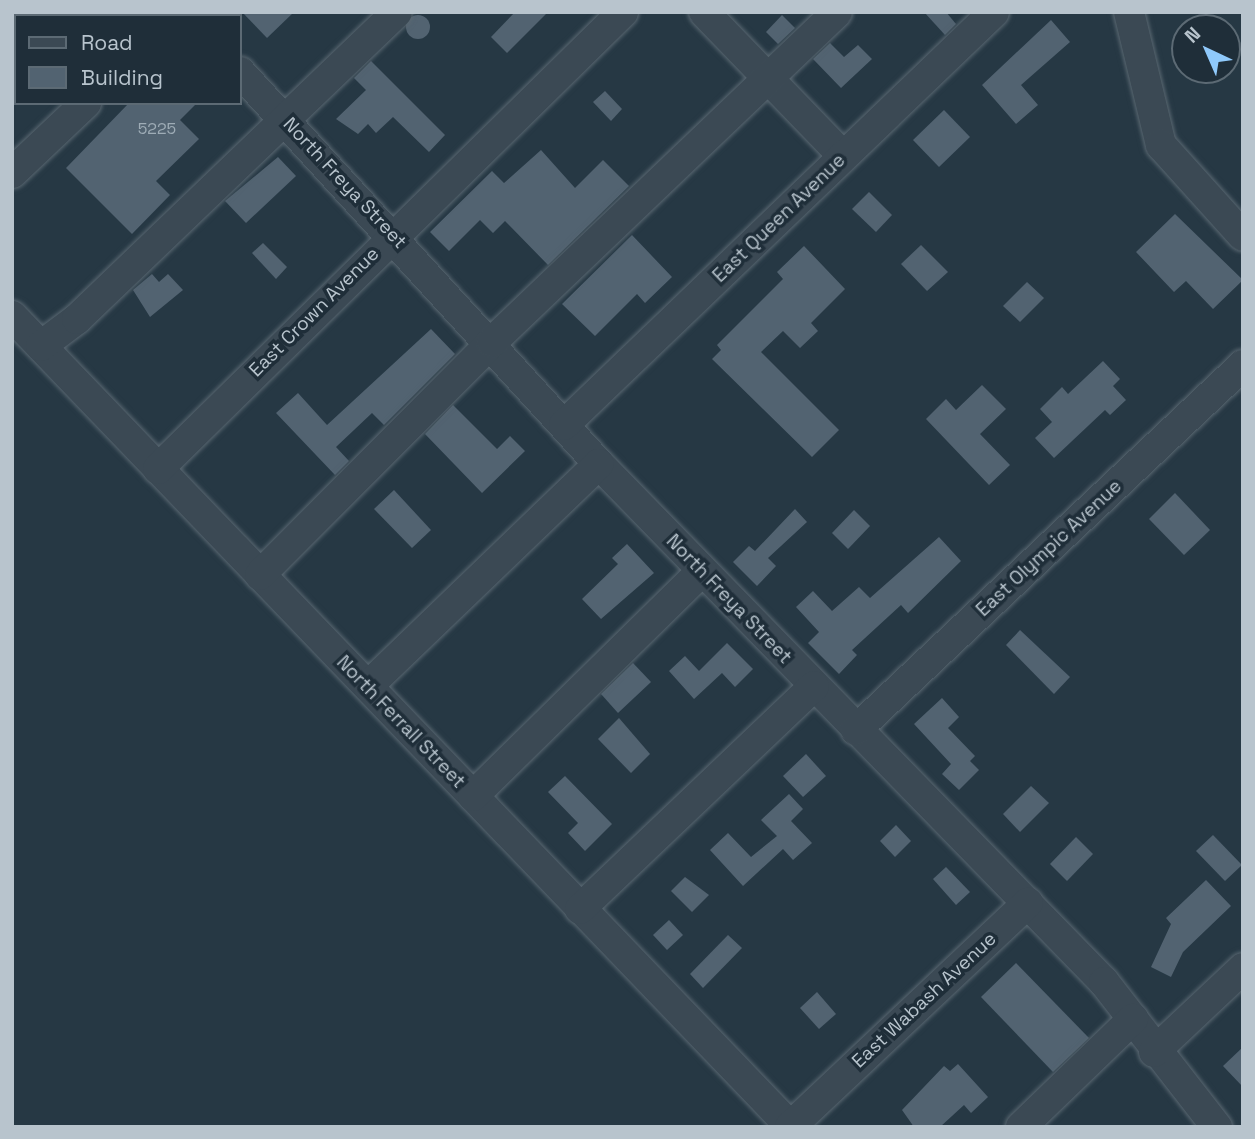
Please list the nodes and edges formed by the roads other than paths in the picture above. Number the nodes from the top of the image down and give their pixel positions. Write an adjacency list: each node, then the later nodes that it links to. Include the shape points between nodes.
1 (397, 12): 10 (street)
2 (623, 12): 13 (street, East Crown Avenue)
3 (704, 12): 8 (street)
4 (838, 12): 8 (street)
5 (994, 12): 11 (street, East Queen Avenue)
6 (1129, 12): 14 (street, via 1161,145)
7 (242, 74): 10 (street, North Freya Street)
8 (768, 78): 11 (street); 16 (street)
9 (84, 105): 12 (street)
10 (285, 120): 13 (street, North Freya Street); 17 (street, via 77,319)
11 (843, 156): 19 (street, East Queen Avenue)
12 (12, 173)
13 (393, 232): 16 (street, North Freya Street); 21 (street, East Crown Avenue)
14 (1243, 236)
15 (12, 316): 17 (street, North Ferrall Street)
16 (492, 342): 19 (street, North Freya Street); 23 (street)
17 (41, 346): 21 (street, North Ferrall Street)
18 (1243, 365): 26 (street, East Olympic Avenue)
19 (564, 425): 20 (street, North Freya Street)
20 (599, 464): 22 (street, North Freya Street); 24 (street)
21 (158, 469): 23 (street, North Ferrall Street)
22 (702, 570): 25 (street, North Freya Street); 27 (street)
23 (260, 575): 24 (street, North Ferrall Street)
24 (368, 686): 27 (street, North Ferrall Street)
25 (814, 686): 26 (street, North Freya Street); 29 (street)
26 (856, 730): 28 (street, North Freya Street)
27 (472, 796): 29 (street, North Ferrall Street)
28 (1028, 903): 31 (street, North Freya Street); 33 (street, East Wabash Avenue)
29 (580, 909): 33 (street, North Ferrall Street)
30 (1243, 968): 32 (street)
31 (1133, 1019): 32 (street, North Freya Street); 34 (street)
32 (1154, 1052): 35 (street, North Freya Street)
33 (791, 1127)
34 (1021, 1127)
35 (1216, 1127)

